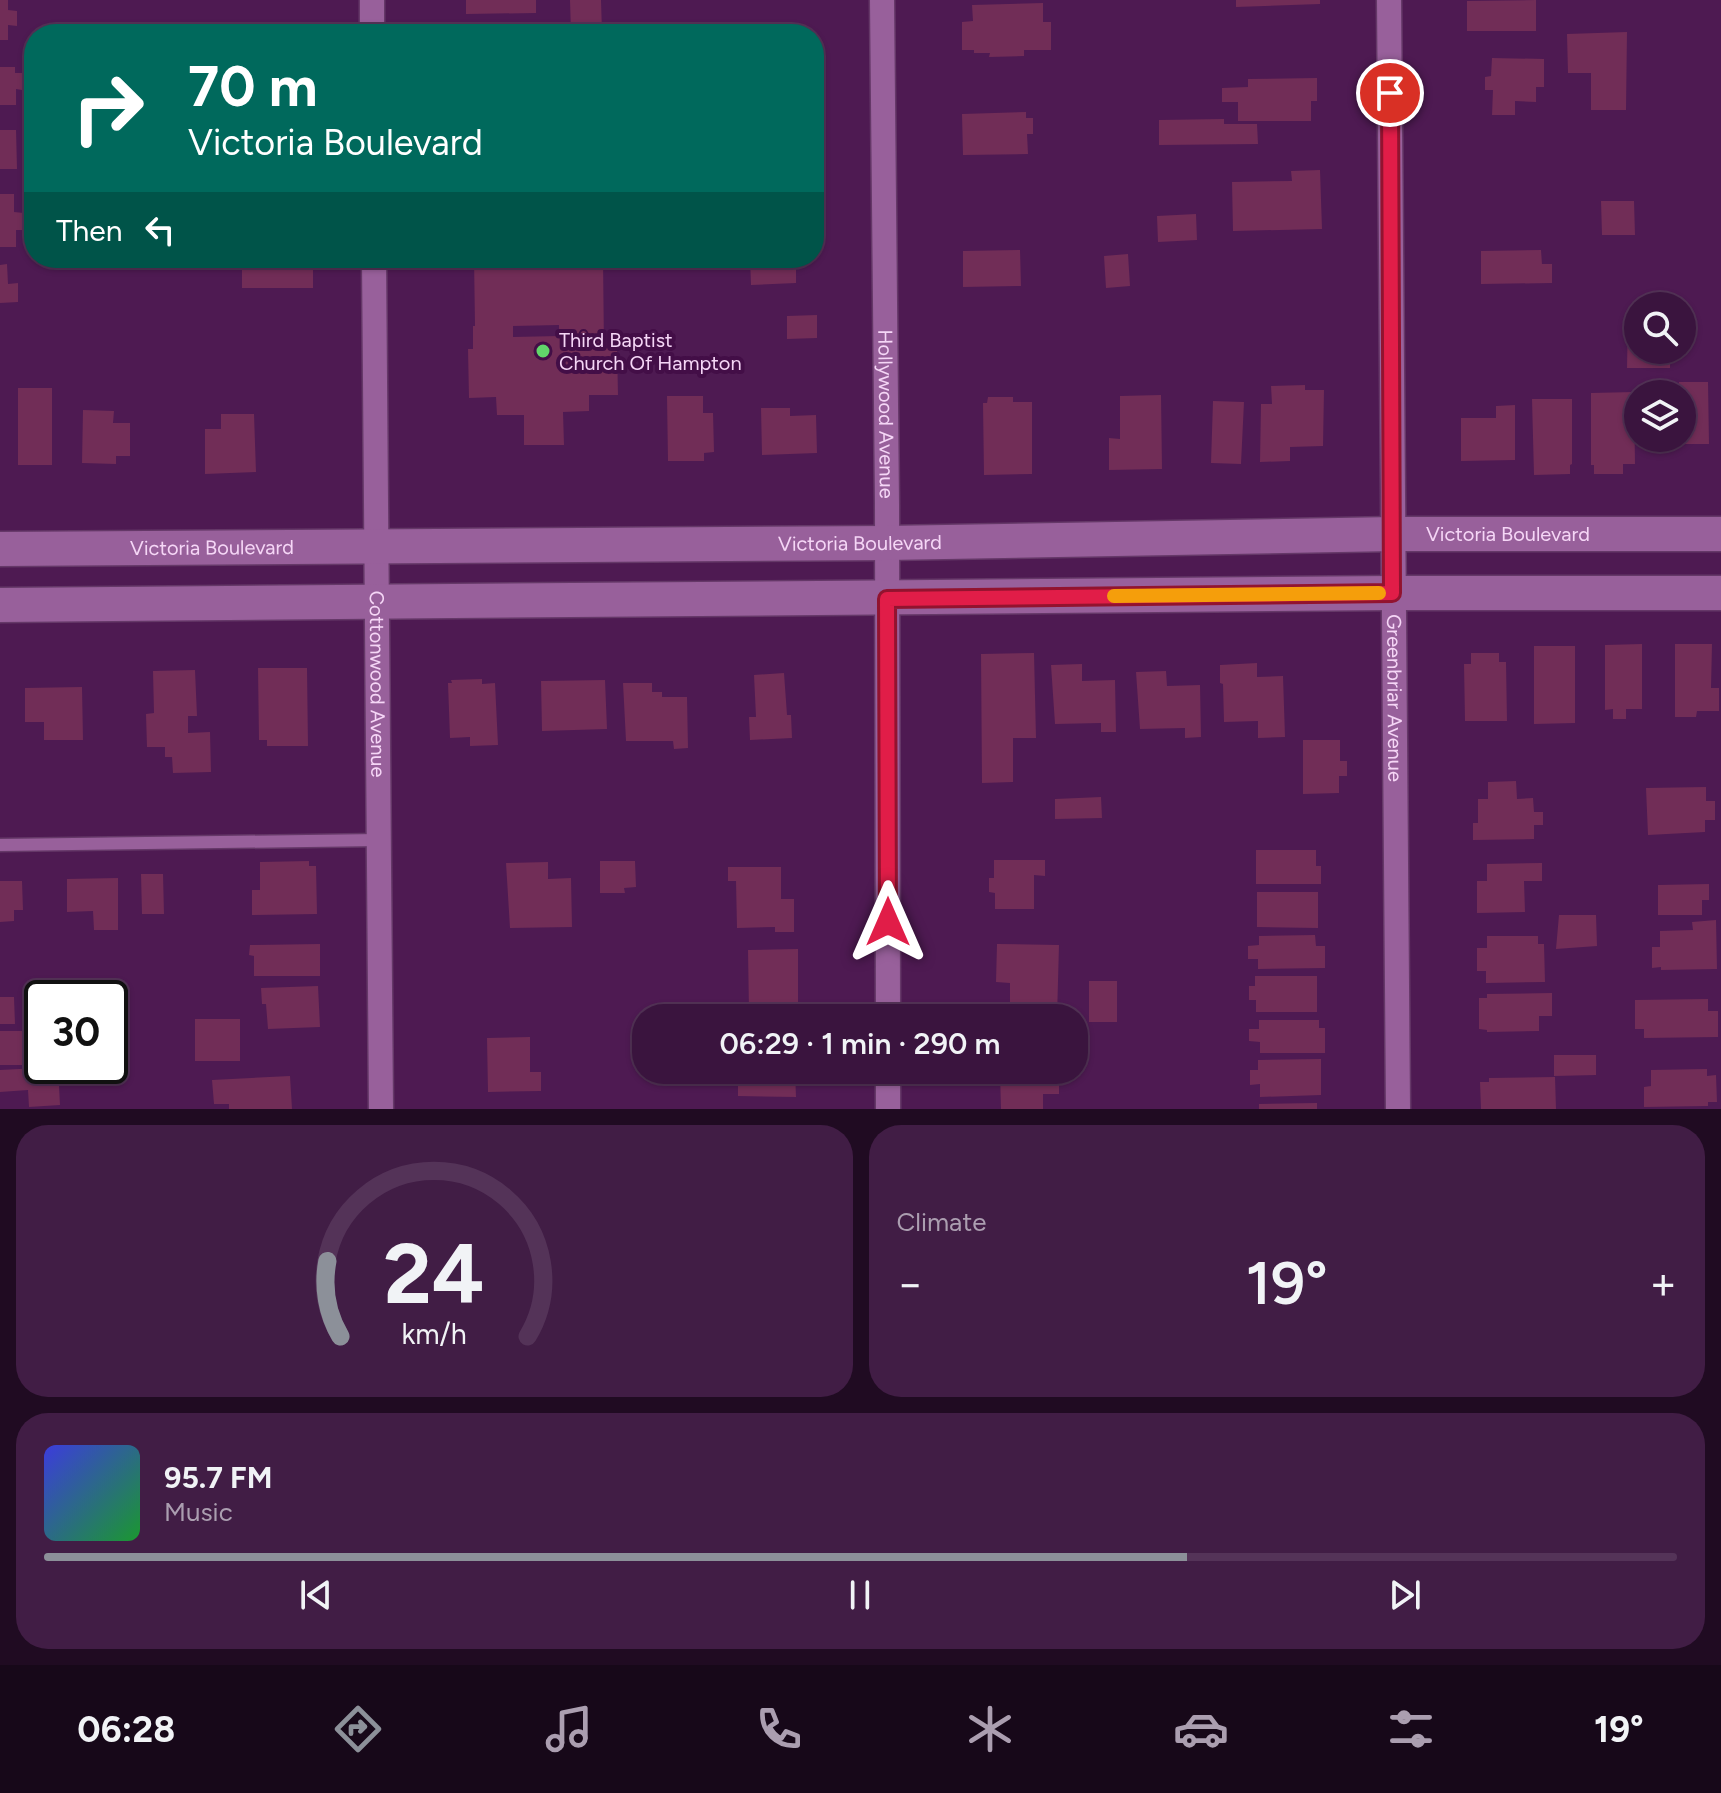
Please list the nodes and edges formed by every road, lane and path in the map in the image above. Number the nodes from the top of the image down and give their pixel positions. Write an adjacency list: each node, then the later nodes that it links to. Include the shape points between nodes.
1 (372, 0): 4 (street)
2 (882, 0): 8 (street, Hollywood Avenue)
3 (1389, 0): 6 (street, Greenbriar Avenue)
4 (372, 24)
5 (374, 268): 9 (street, Cottonwood Avenue)
6 (1394, 534): 7 (main road, Victoria Boulevard); 8 (main road, Victoria Boulevard); 11 (street, Greenbriar Avenue)
7 (1721, 534)
8 (887, 543): 9 (main road, Victoria Boulevard); 13 (street, Hollywood Avenue)
9 (376, 545): 10 (main road, Victoria Boulevard); 14 (street, Cottonwood Avenue)
10 (0, 549)
11 (1392, 593): 12 (main road); 13 (main road); 22 (street, Greenbriar Avenue)
12 (1721, 593)
13 (887, 599): 14 (main road); 18 (street, Hollywood Avenue)
14 (377, 602): 15 (main road); 16 (street, Cottonwood Avenue)
15 (0, 605)
16 (379, 840): 17 (lane); 20 (street, Cottonwood Avenue)
17 (0, 845)
18 (888, 1004)
19 (888, 1084): 21 (street)
20 (381, 1109)
21 (888, 1109)
22 (1398, 1109)

